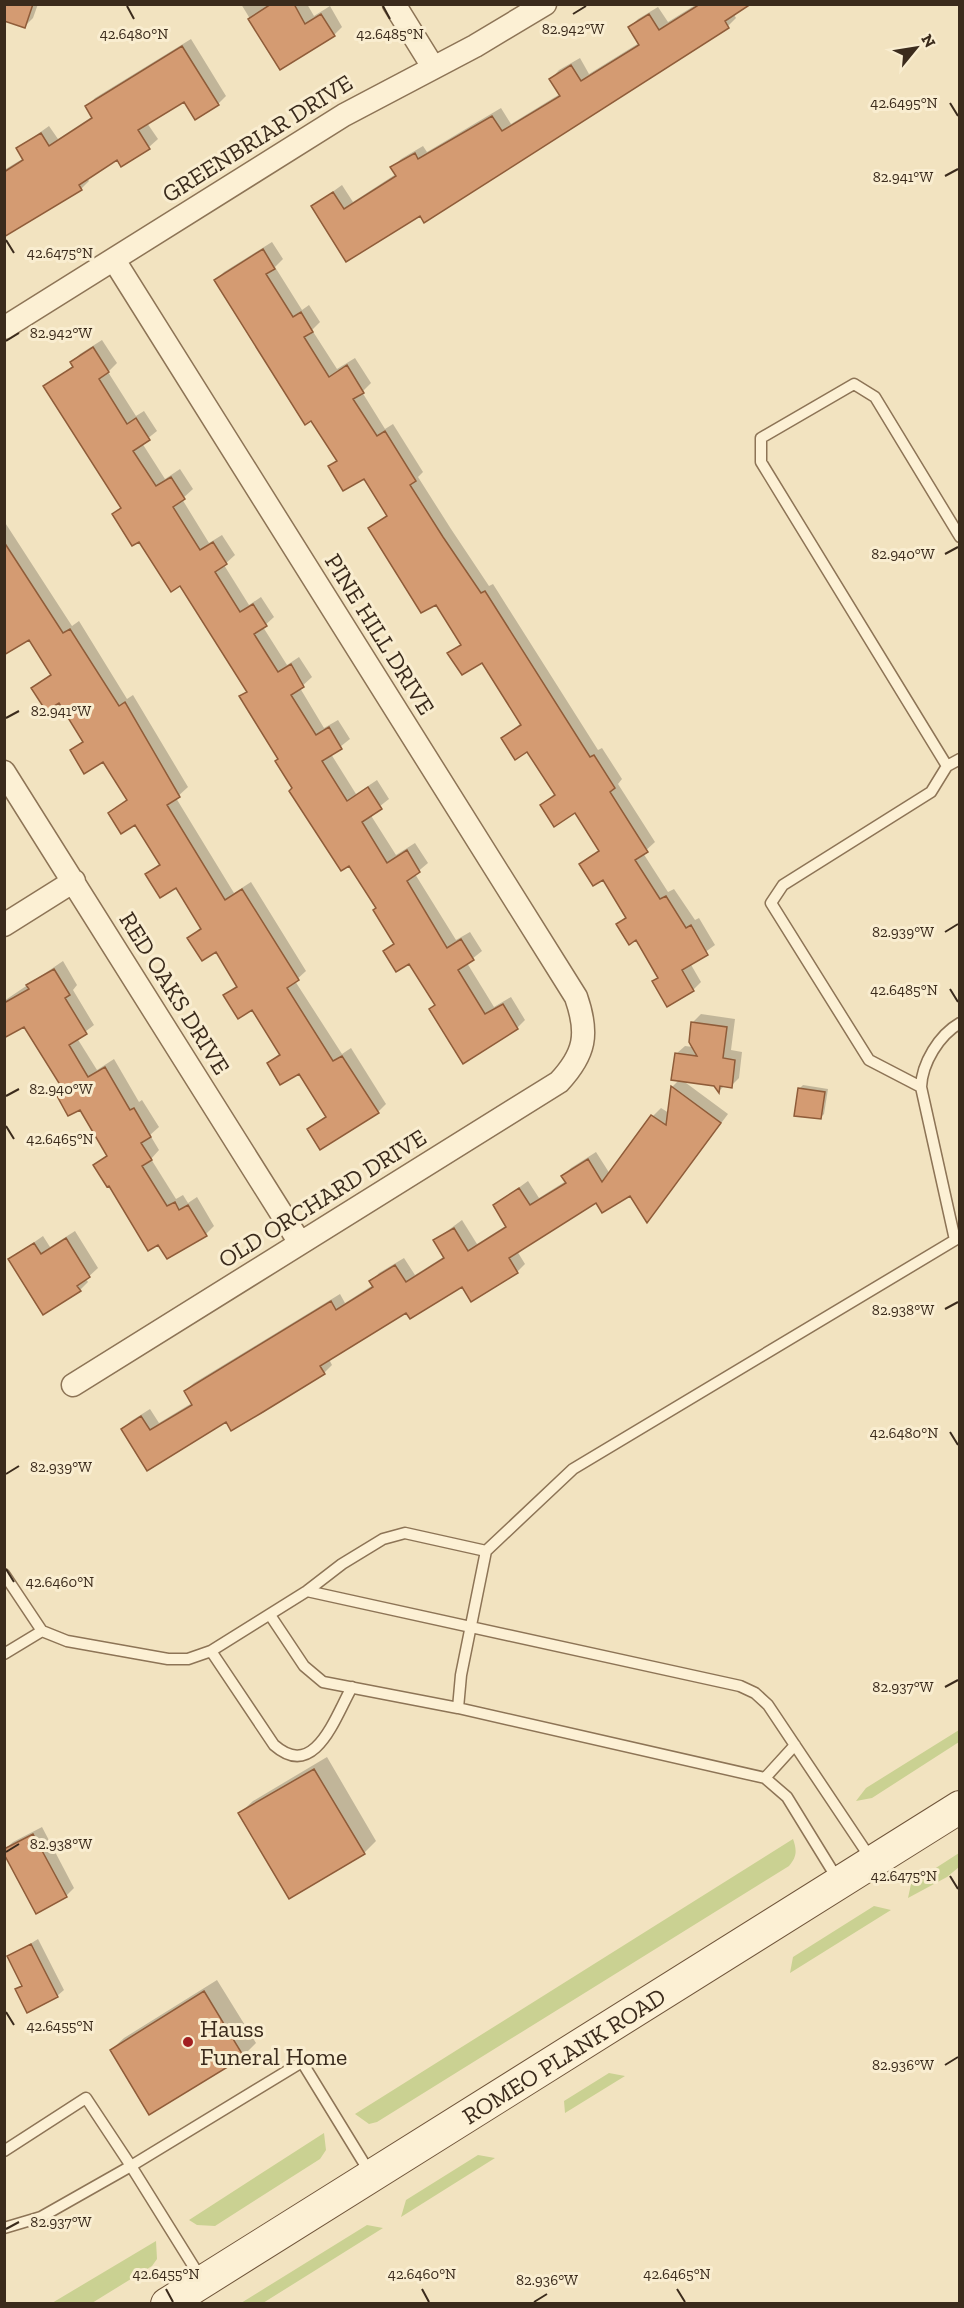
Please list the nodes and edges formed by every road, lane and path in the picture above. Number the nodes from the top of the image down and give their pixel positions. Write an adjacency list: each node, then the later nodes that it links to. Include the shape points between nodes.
1 (394, 4): 3 (street)
2 (545, 4): 3 (street, GREENBRIAR DRIVE)
3 (433, 66): 4 (street, GREENBRIAR DRIVE, via 344,115)
4 (114, 260): 5 (street, GREENBRIAR DRIVE); 13 (street, PINE HILL DRIVE, via 576,998 584,1019)
5 (4, 328)
6 (960, 537): 8 (lane, via 875,397 854,384 761,438 761,462)
7 (960, 759): 8 (lane)
8 (946, 766): 14 (lane, via 931,792 783,885 771,903 869,1060)
9 (4, 772): 10 (street, RED OAKS DRIVE)
10 (74, 881): 11 (street); 15 (street, RED OAKS DRIVE)
11 (4, 925)
12 (960, 1023): 14 (lane, via 949,1029 922,1069)
13 (584, 1042): 15 (street, OLD ORCHARD DRIVE, via 575,1065 559,1082)
14 (921, 1087): 16 (lane)
15 (300, 1243): 17 (street, OLD ORCHARD DRIVE)
16 (957, 1244): 18 (lane, via 573,1469)
17 (74, 1385)
18 (486, 1551): 20 (lane, via 405,1533 383,1539); 22 (lane)
19 (4, 1574): 23 (lane)
20 (307, 1591): 21 (lane); 22 (lane)
21 (270, 1615): 24 (lane); 26 (lane, via 304,1666 323,1682)
22 (471, 1627): 27 (lane); 28 (lane, via 740,1686 768,1705)
23 (42, 1631): 24 (lane, via 67,1641 168,1659 188,1659); 25 (lane)
24 (211, 1651): 26 (lane, via 274,1745 286,1755 311,1753)
25 (4, 1654)
26 (352, 1687): 27 (lane)
27 (458, 1708): 29 (lane)
28 (795, 1745): 29 (lane); 31 (lane)
29 (765, 1778): 32 (lane, via 787,1797)
30 (960, 1807): 31 (main road, ROMEO PLANK ROAD)
31 (873, 1862): 32 (main road, ROMEO PLANK ROAD)
32 (839, 1883): 35 (main road, ROMEO PLANK ROAD)
33 (4, 2151): 34 (lane, via 86,2098)
34 (131, 2166): 35 (lane, via 302,2062); 36 (lane, via 41,2217); 37 (lane)
35 (372, 2176): 37 (main road, ROMEO PLANK ROAD)
36 (4, 2228)
37 (203, 2281): 38 (main road, ROMEO PLANK ROAD)
38 (167, 2304)

